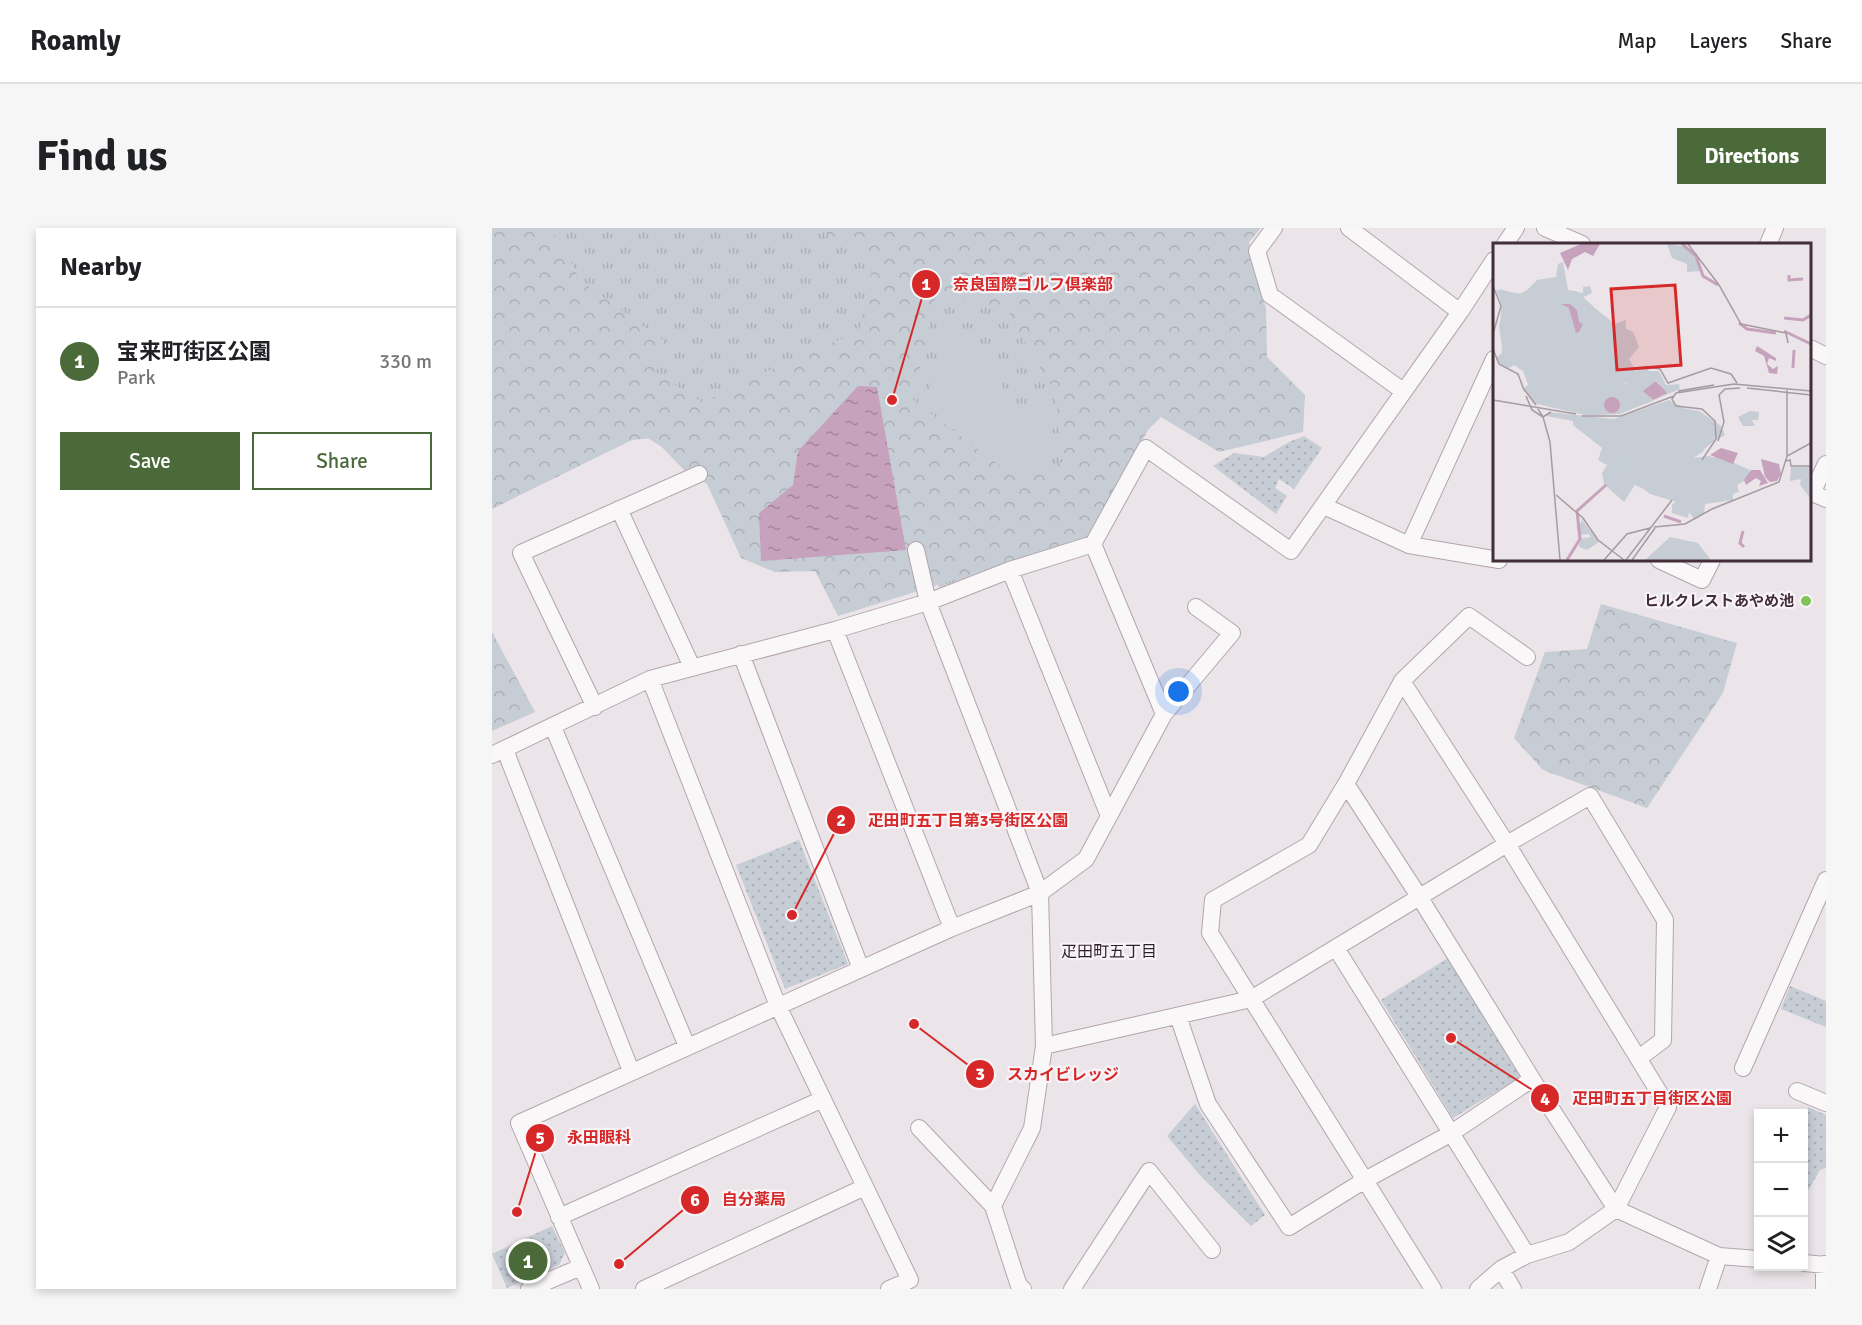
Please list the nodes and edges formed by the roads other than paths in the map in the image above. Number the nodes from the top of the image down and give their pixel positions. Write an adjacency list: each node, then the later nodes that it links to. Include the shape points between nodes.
1 (1274, 228): 12 (street, via 1257,251 1270,295)
2 (1349, 228): 10 (street)
3 (1516, 228): 6 (street)
4 (1545, 228): 7 (street)
5 (1775, 228): 8 (street)
6 (1506, 243)
7 (1580, 243)
8 (1768, 243)
9 (1493, 262): 10 (street)
10 (1460, 312): 12 (street)
11 (1493, 361): 19 (street)
12 (1403, 391): 16 (street)
13 (1826, 464): 15 (street, via 1812,493)
14 (699, 474): 17 (street)
15 (1826, 500)
16 (1324, 506): 18 (street, via 1292,551 1146,448); 19 (street)
17 (619, 509): 30 (street); 33 (street, via 521,553)
18 (1093, 544): 24 (street); 34 (street)
19 (1409, 545): 21 (street)
20 (916, 550): 25 (street)
21 (1493, 559)
22 (1661, 561): 23 (street, via 1702,580)
23 (1712, 561)
24 (1010, 570): 25 (street); 38 (street)
25 (928, 602): 27 (street); 41 (street)
26 (1196, 607): 34 (street, via 1232,633)
27 (835, 630): 28 (street); 43 (street)
28 (741, 654): 30 (street); 45 (street)
29 (1527, 657): 32 (street, via 1469,616)
30 (692, 667): 31 (street)
31 (650, 679): 33 (street); 47 (street)
32 (1402, 681): 37 (street); 39 (street)
33 (595, 707): 35 (street)
34 (1164, 714): 38 (street)
35 (553, 727): 36 (street); 49 (street)
36 (498, 752): 53 (street)
37 (1346, 784): 42 (street); 46 (street, via 1309,845 1214,900 1210,933)
38 (1109, 816): 41 (street, via 1086,859)
39 (1507, 844): 42 (street); 51 (street); 51 (street, via 1590,796 1665,920 1663,1040)
40 (1826, 880): 52 (street)
41 (1040, 893): 43 (street); 50 (street)
42 (1420, 898): 44 (street); 54 (street)
43 (952, 928): 45 (street)
44 (1336, 948): 46 (street); 59 (street)
45 (861, 969): 47 (street)
46 (1251, 999): 48 (street); 60 (street)
47 (778, 1006): 49 (street); 56 (street)
48 (1178, 1016): 50 (street); 60 (street, via 1208,1104 1289,1227)
49 (687, 1046): 53 (street)
50 (1044, 1046): 62 (street, via 1032,1128)
51 (1639, 1058): 63 (street, via 1668,1107)
52 (1743, 1068)
53 (632, 1071): 64 (street, via 519,1123)
54 (1532, 1079): 59 (street); 63 (street)
55 (1797, 1090): 57 (street)
56 (823, 1099): 61 (street); 64 (street)
57 (1826, 1103)
58 (919, 1128): 62 (street)
59 (1450, 1134): 60 (street); 66 (street)
60 (1365, 1180): 79 (street)
61 (865, 1187): 75 (street); 76 (street, via 909,1280)
62 (993, 1206): 77 (street)
63 (1616, 1209): 66 (street, via 1569,1242); 67 (street)
64 (559, 1217): 71 (street)
65 (1212, 1250): 78 (street, via 1149,1171)
66 (1527, 1255): 72 (street)
67 (1719, 1256): 68 (street); 82 (street)
68 (1754, 1259)
69 (1808, 1263): 70 (street)
70 (1825, 1264): 83 (street)
71 (581, 1267): 73 (street); 74 (street)
72 (1500, 1269): 80 (street); 81 (street)
73 (529, 1289)
74 (591, 1289)
75 (644, 1289)
76 (889, 1289)
77 (1023, 1289)
78 (1072, 1289)
79 (1433, 1289)
80 (1478, 1289)
81 (1513, 1289)
82 (1708, 1289)
83 (1824, 1289)

